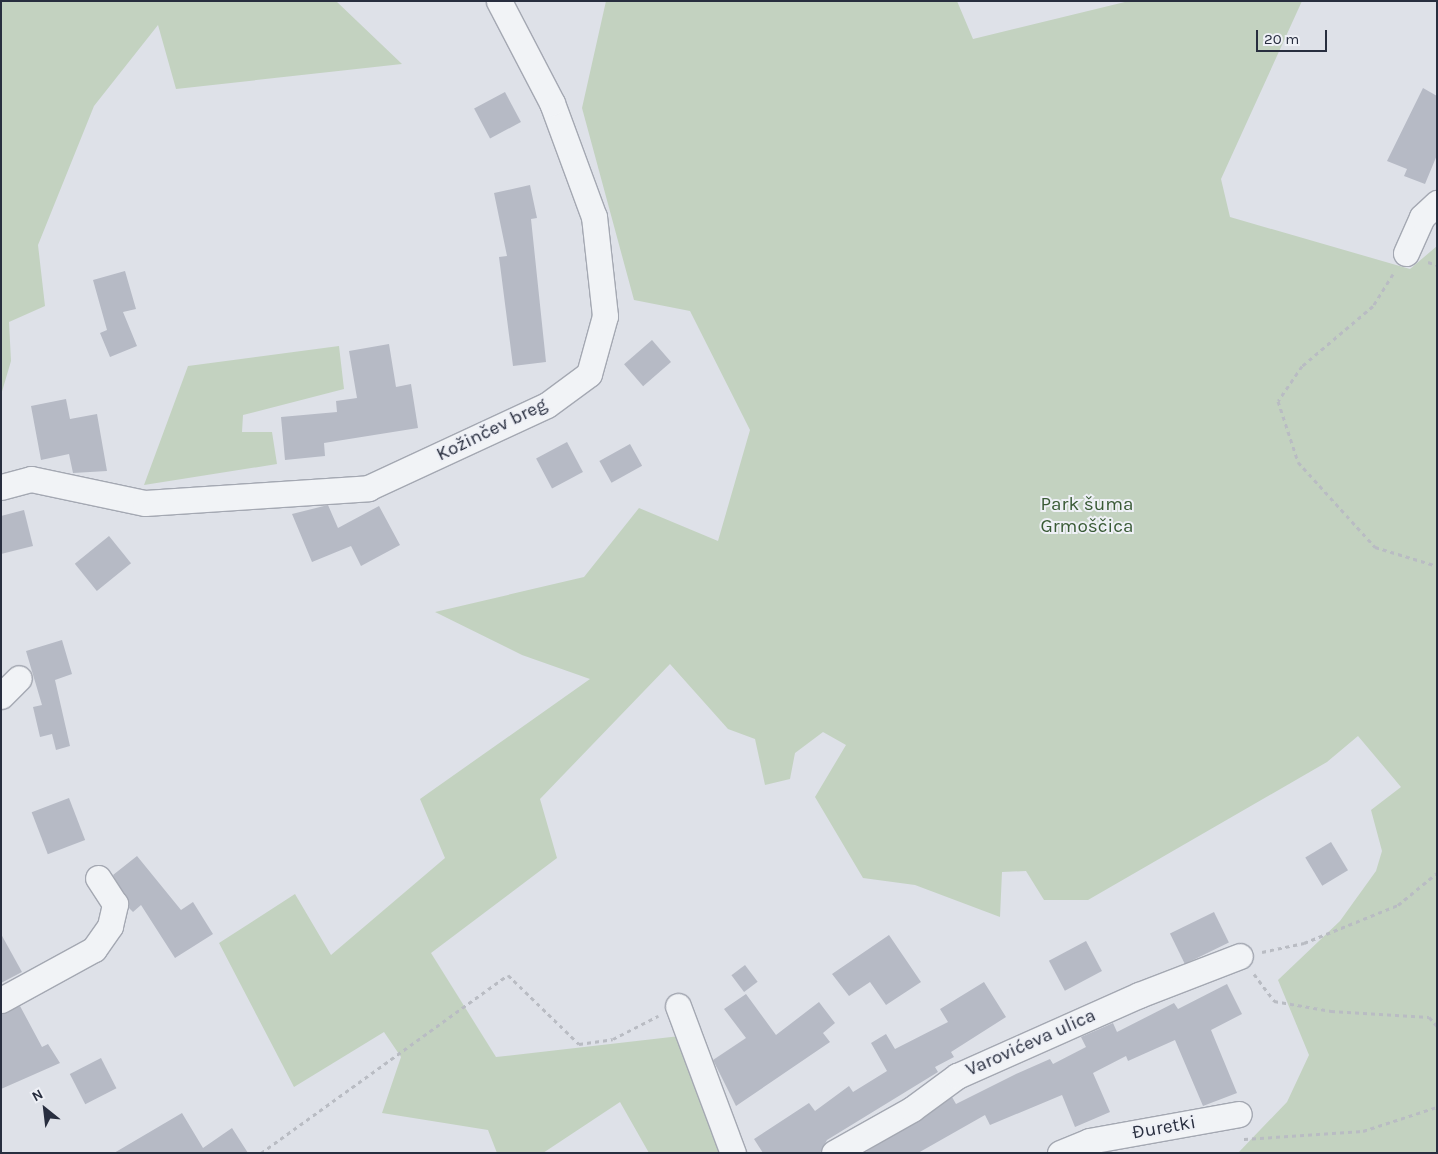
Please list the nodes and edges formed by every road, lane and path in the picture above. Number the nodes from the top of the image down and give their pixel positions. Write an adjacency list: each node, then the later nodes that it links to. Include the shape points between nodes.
1 (500, 1): 4 (street, Kožinčev breg, via 552,103 594,217 605,316 589,374 547,405 368,488 145,503 31,479)
2 (1437, 203): 3 (street, via 1422,217)
3 (1406, 252): 5 (path, via 1373,306 1302,366 1278,401 1298,462 1374,546)
4 (1, 487)
5 (1437, 566)
6 (19, 678): 7 (street)
7 (1, 696)
8 (1437, 873): 10 (path, via 1398,905 1304,943)
9 (98, 878): 11 (street, via 115,904 110,926 94,949)
10 (1240, 956): 13 (path, via 1274,1001 1332,1011 1429,1017); 18 (street, Varovićeva ulica, via 1138,996 957,1076 912,1108)
11 (1, 1000)
12 (678, 1006): 16 (path, via 613,1039 579,1044 508,975); 17 (street)
13 (1437, 1026)
14 (1437, 1107): 15 (path, via 1363,1132 1284,1139 1243,1139)
15 (1239, 1114): 19 (street, Đuretki, via 1089,1141)
16 (261, 1153)
17 (732, 1153)
18 (834, 1153)
19 (1060, 1153)

